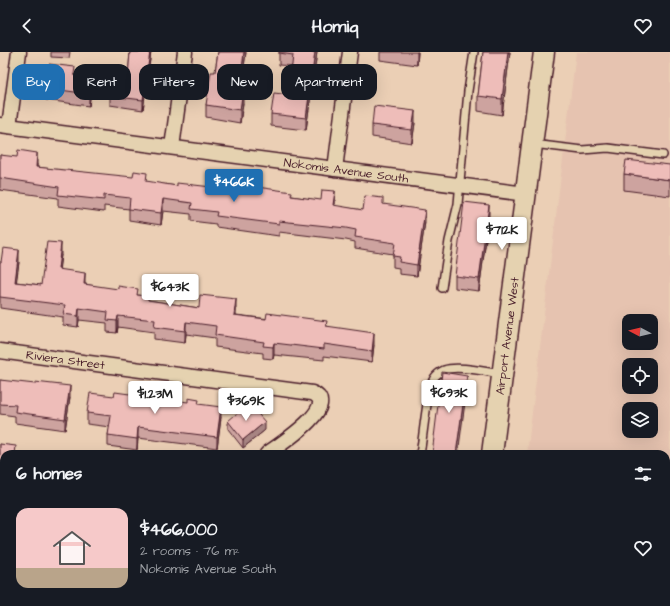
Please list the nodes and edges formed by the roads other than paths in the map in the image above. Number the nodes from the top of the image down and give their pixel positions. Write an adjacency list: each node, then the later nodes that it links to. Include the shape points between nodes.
1 (19, 52): 6 (street)
2 (185, 52): 8 (street)
3 (350, 52): 10 (street)
4 (474, 52): 11 (lane)
5 (544, 52): 7 (street, Airport Avenue West)
6 (5, 126): 8 (street, Nokomis Avenue South)
7 (532, 144): 9 (lane, via 582,150 608,148); 12 (street, Airport Avenue West)
8 (172, 147): 10 (street, Nokomis Avenue South)
9 (663, 155)
10 (335, 169): 11 (street, Nokomis Avenue South)
11 (460, 185): 12 (street, Nokomis Avenue South); 13 (lane)
12 (526, 194): 15 (street, Airport Avenue West)
13 (442, 288)
14 (0, 351): 16 (street, Riviera Street, via 312,393 319,399 317,411 312,419)
15 (502, 374): 17 (lane, via 457,369 444,370 437,375 433,379 430,392); 18 (street, Airport Avenue West)
16 (272, 450)
17 (421, 450)
18 (492, 450)

